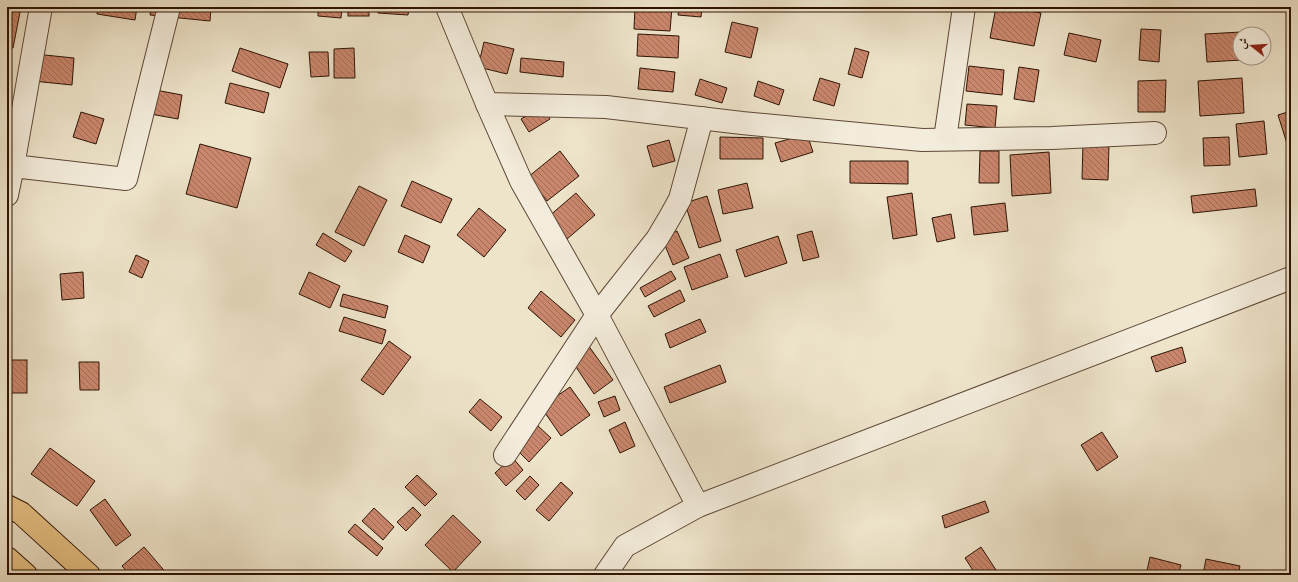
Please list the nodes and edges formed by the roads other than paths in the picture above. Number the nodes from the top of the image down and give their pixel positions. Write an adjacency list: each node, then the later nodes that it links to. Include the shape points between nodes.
1 (41, 7): 9 (street)
2 (169, 7): 9 (street, via 126,179)
3 (447, 7): 5 (street)
4 (964, 7): 8 (street)
5 (487, 104): 6 (street, via 606,107); 12 (street, via 521,181)
6 (702, 118): 8 (street, via 922,140); 12 (street, via 680,199 657,239)
7 (1155, 133): 8 (street, via 1052,138)
8 (945, 139)
9 (10, 166): 10 (street)
10 (7, 195)
11 (1291, 278): 15 (street)
12 (597, 315): 13 (street); 15 (street)
13 (505, 455)
14 (7, 506): 18 (main road, via 21,514)
15 (698, 506): 19 (street, via 625,546)
16 (7, 558): 17 (main road)
17 (26, 575)
18 (89, 575)
19 (605, 575)

